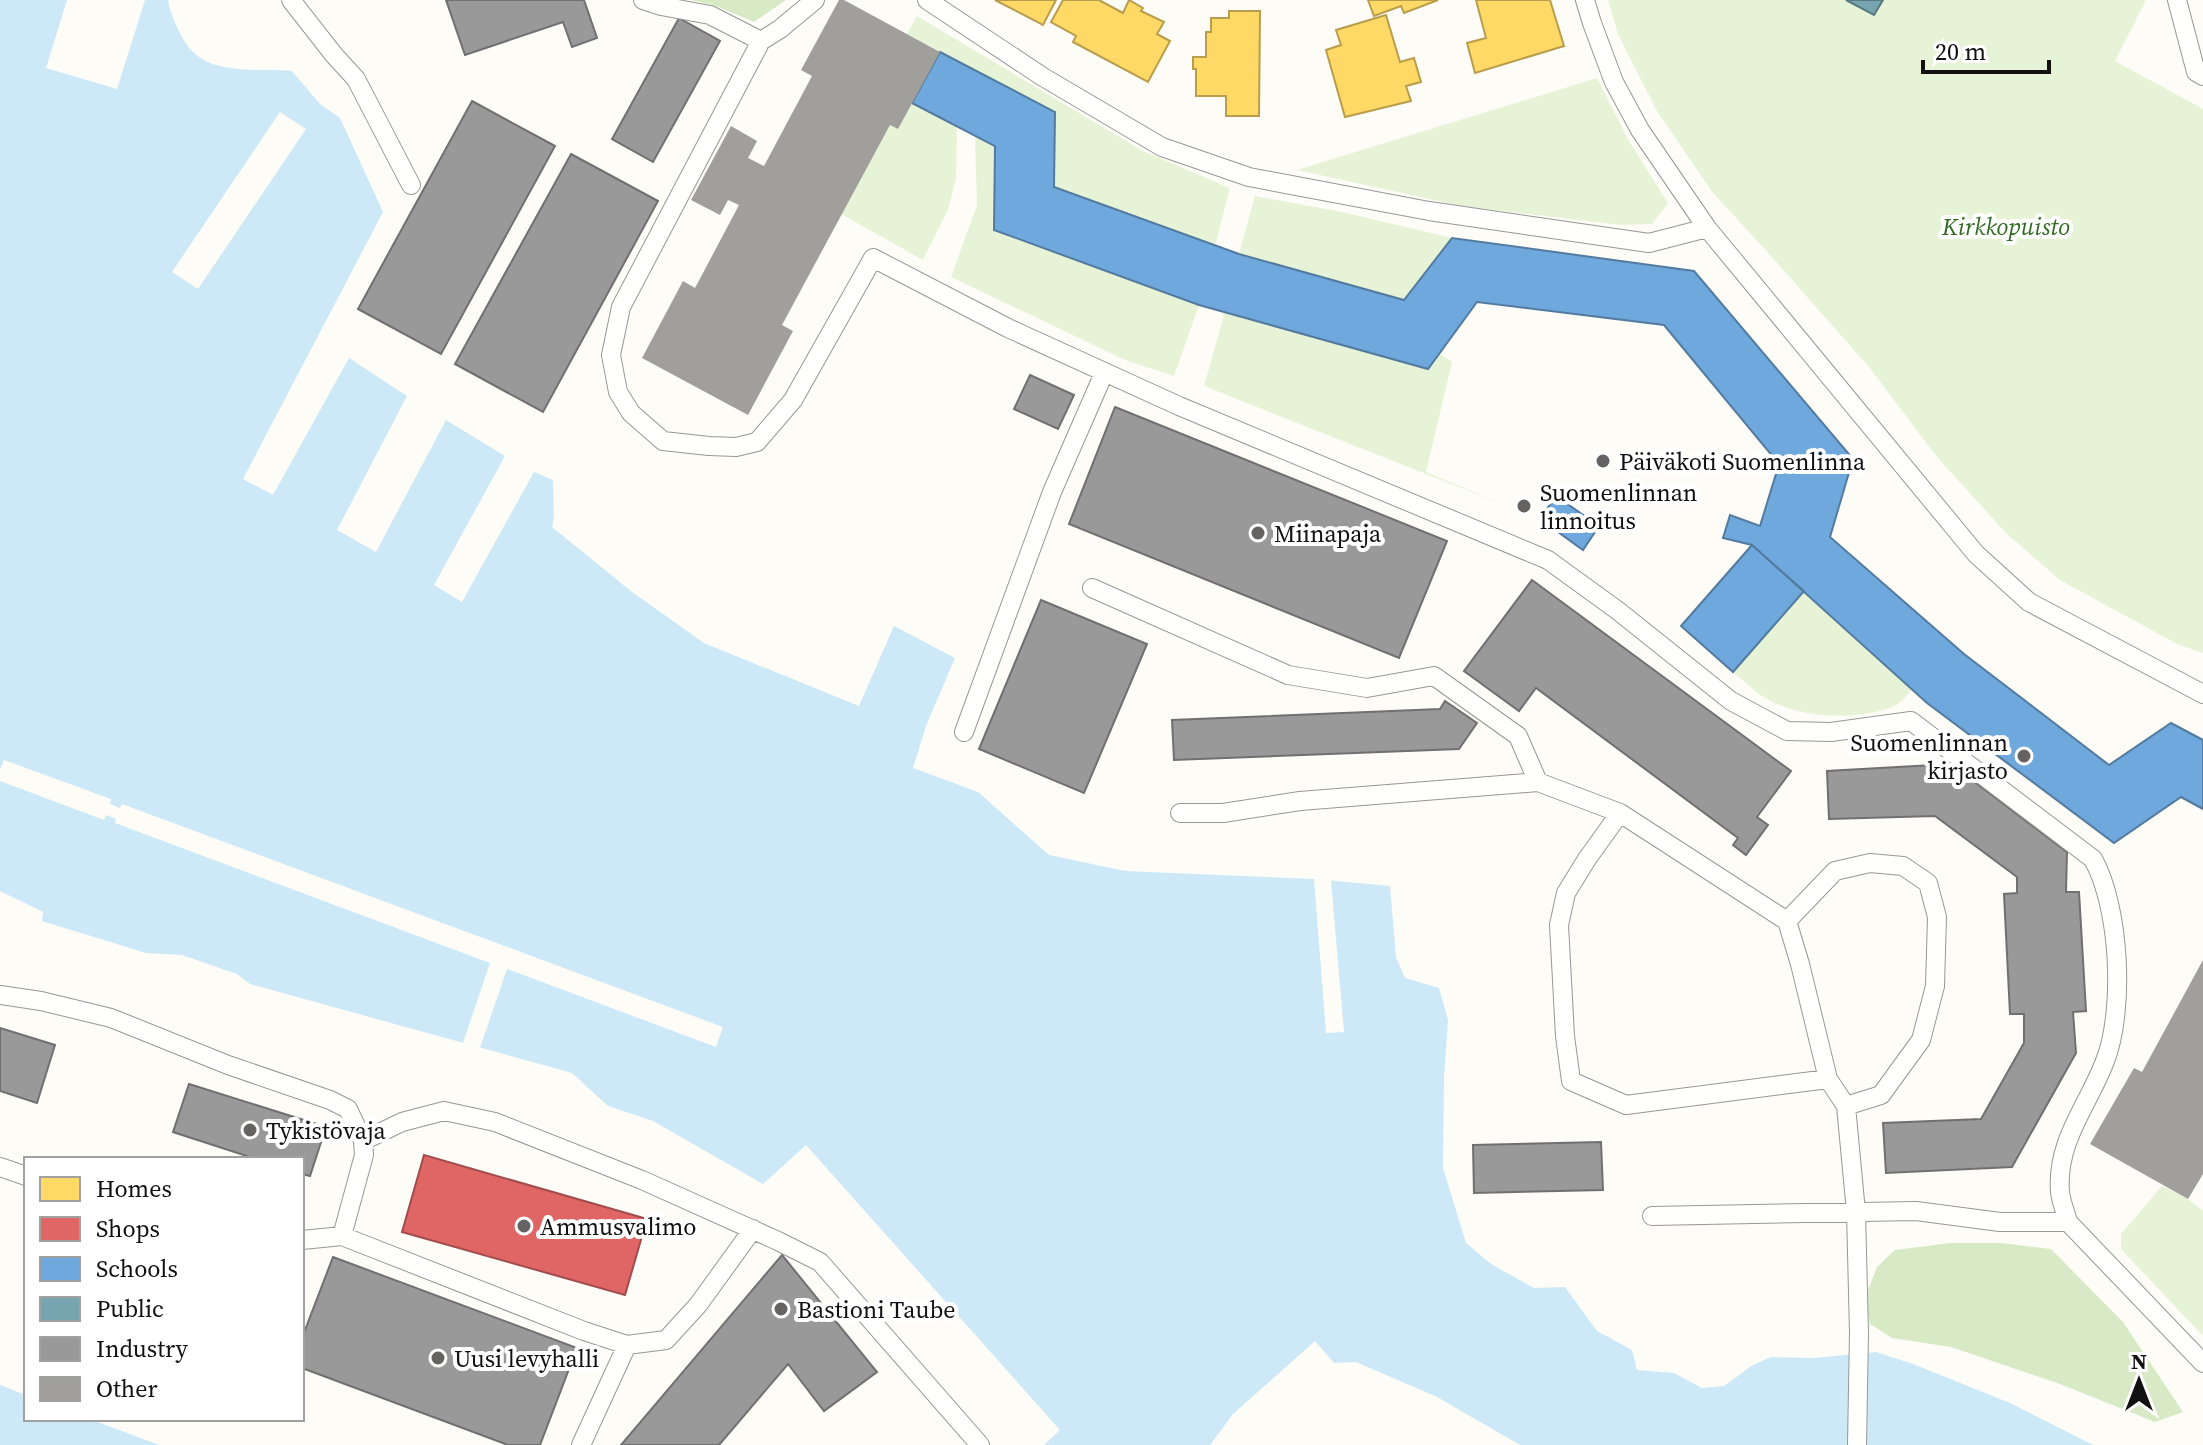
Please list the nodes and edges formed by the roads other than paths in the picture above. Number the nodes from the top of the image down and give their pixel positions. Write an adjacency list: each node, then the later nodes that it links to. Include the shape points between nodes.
1 (291, 0): 9 (lane, via 356,79)
2 (643, 0): 7 (lane, via 710,15)
3 (815, 0): 7 (lane)
4 (927, 0): 10 (lane, via 1162,147 1249,177 1429,211 1649,243)
5 (1585, 0): 10 (lane, via 1614,82 1633,118)
6 (2177, 0): 8 (lane, via 2196,72)
7 (761, 41): 11 (lane, via 621,307 611,355 618,392 631,413 663,441 736,447 757,442 793,400 873,258)
8 (2203, 76)
9 (411, 185)
10 (1707, 228): 13 (lane, via 1976,554 2029,602)
11 (1104, 373): 14 (lane, via 1052,492); 27 (lane, via 1548,560 1731,701 1787,731 1831,732 1911,721 2093,859 2111,911 2117,1013 2106,1061 2062,1152 2060,1194)
12 (1092, 588): 15 (lane, via 1288,675 1367,688 1434,676 1518,736)
13 (2203, 694)
14 (964, 732)
15 (1538, 782): 16 (lane); 17 (lane)
16 (1180, 813)
17 (1620, 813): 18 (lane); 20 (lane, via 1566,893 1559,925 1571,1081 1626,1105)
18 (1787, 921): 20 (lane); 21 (lane, via 1835,871 1870,863 1903,866 1928,883 1937,917 1935,986 1921,1040 1881,1095)
19 (0, 995): 22 (lane, via 111,1018 330,1100 348,1109)
20 (1828, 1079): 21 (lane)
21 (1846, 1106): 25 (lane)
22 (363, 1141): 28 (lane, via 402,1122 444,1111 495,1122); 29 (lane)
23 (0, 1167): 24 (lane)
24 (24, 1175)
25 (1856, 1212): 26 (lane); 27 (lane); 35 (lane)
26 (1652, 1216)
27 (2068, 1222): 32 (lane)
28 (753, 1229): 31 (lane, via 666,1340); 34 (lane, via 820,1262)
29 (342, 1236): 30 (lane); 31 (lane)
30 (304, 1240)
31 (627, 1345): 33 (lane)
32 (2203, 1363)
33 (581, 1445)
34 (980, 1445)
35 (1857, 1445)

